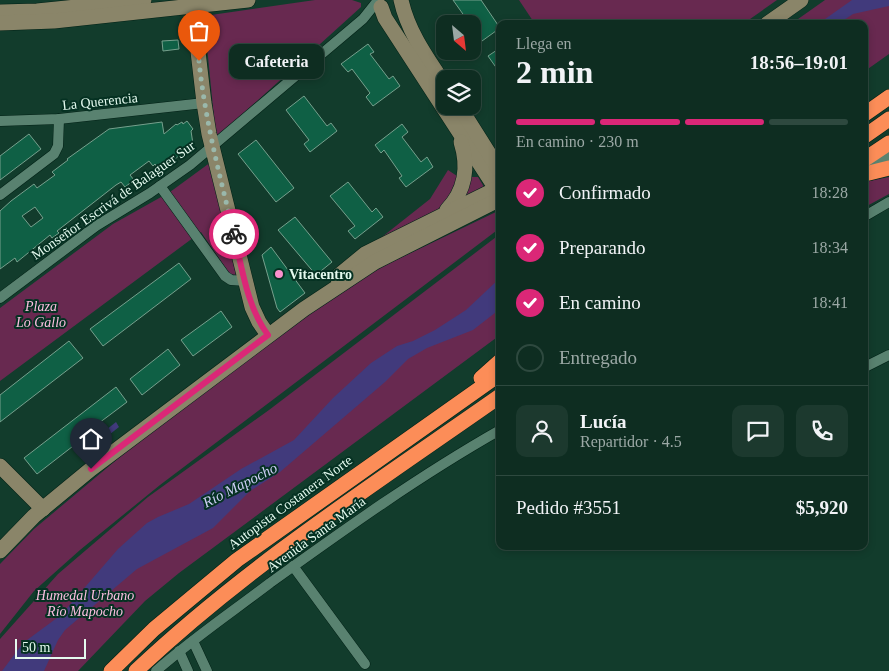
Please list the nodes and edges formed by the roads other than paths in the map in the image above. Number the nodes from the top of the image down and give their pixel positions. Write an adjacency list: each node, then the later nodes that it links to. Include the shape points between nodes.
1 (144, 0): 7 (street)
2 (248, 0): 6 (street)
3 (400, 0): 5 (street, via 390,7); 10 (street, via 408,25)
4 (801, 0): 8 (street)
5 (374, 2): 18 (street); 22 (street, Monseñor Escrivá de Balaguer Sur, via 363,20)
6 (192, 3): 9 (street, via 54,21); 12 (street)
7 (0, 12)
8 (773, 20)
9 (0, 23)
10 (436, 71)
11 (889, 97): 13 (highway)
12 (204, 103): 16 (street, La Querencia); 22 (street)
13 (868, 112)
14 (465, 115): 19 (street)
15 (889, 118): 20 (highway)
16 (59, 119): 17 (street, La Querencia); 33 (street, via 58,146 54,154)
17 (0, 121)
18 (453, 122): 31 (street); 37 (street, via 465,160 465,174 458,196)
19 (470, 123): 23 (street); 26 (street)
20 (868, 134)
21 (889, 143): 25 (highway)
22 (212, 145): 30 (street, Monseñor Escrivá de Balaguer Sur); 38 (street)
23 (496, 151)
24 (889, 155): 28 (street)
25 (868, 157)
26 (496, 165)
27 (889, 168): 29 (highway)
28 (868, 171)
29 (868, 172)
30 (160, 186): 38 (street, via 225,276 230,280); 39 (street, Monseñor Escrivá de Balaguer Sur, via 96,226)
31 (496, 188)
32 (496, 194): 37 (street)
33 (0, 195)
34 (496, 195): 40 (street, via 375,262)
35 (889, 202): 36 (street)
36 (868, 214)
37 (442, 215): 40 (street, via 365,254 316,293)
38 (246, 281): 41 (street, via 252,307)
39 (0, 298)
40 (304, 309): 41 (street)
41 (268, 335): 50 (street)
42 (889, 355): 44 (street)
43 (496, 365): 47 (highway)
44 (868, 366)
45 (496, 377): 47 (highway, Autopista Costanera Norte)
46 (496, 399): 57 (highway, via 256,568)
47 (452, 408): 56 (highway, Autopista Costanera Norte, via 237,560 154,629)
48 (496, 432): 52 (street, Avenida Santa María, via 390,498)
49 (0, 466): 50 (street)
50 (43, 508): 51 (street)
51 (0, 552)
52 (293, 566): 53 (street, Avenida Santa María); 55 (street)
53 (193, 641): 54 (street, Avenida Santa María); 60 (street)
54 (179, 651): 58 (street, Avenida Santa María); 59 (street)
55 (365, 664)
56 (111, 671)
57 (136, 671)
58 (156, 671)
59 (188, 671)
60 (207, 671)

